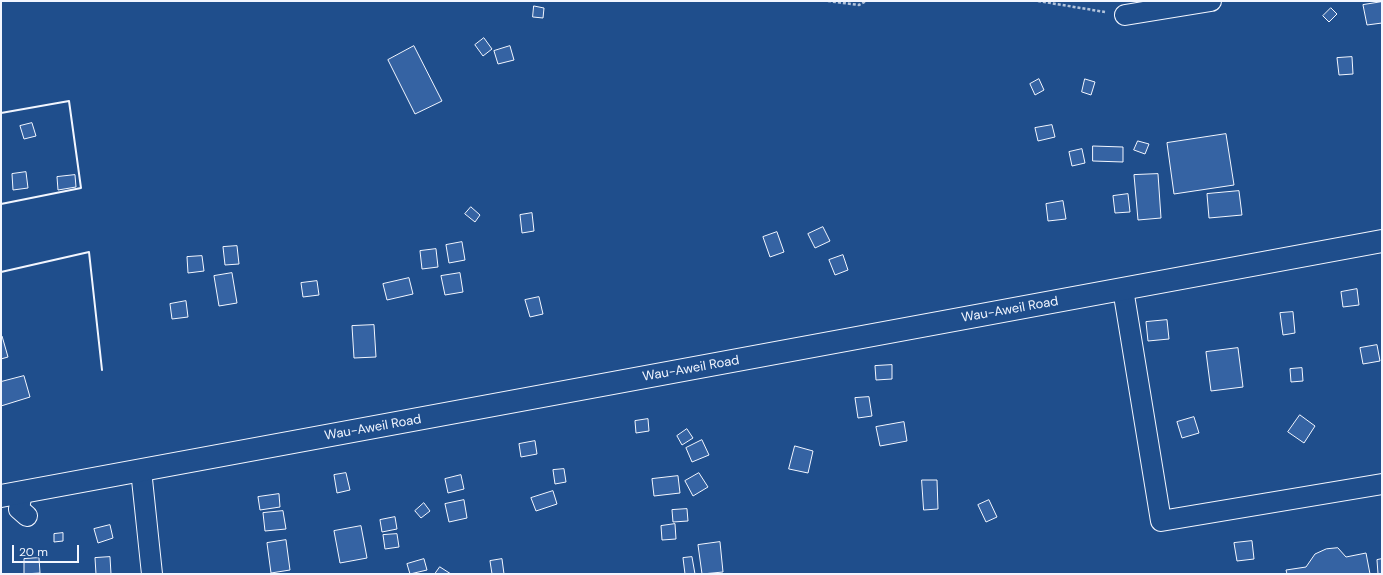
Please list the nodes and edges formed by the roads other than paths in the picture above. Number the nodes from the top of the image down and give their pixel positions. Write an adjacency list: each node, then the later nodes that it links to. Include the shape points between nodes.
1 (1211, 1): 2 (street)
2 (1125, 15)
3 (1382, 241): 4 (main road, Wau-Aweil Road)
4 (1123, 289): 5 (main road, Wau-Aweil Road); 6 (street, via 1161,521)
5 (141, 470): 7 (main road, Wau-Aweil Road); 9 (street)
6 (1382, 484)
7 (11, 494): 8 (street, via 19,509)
8 (27, 516)
9 (152, 574)

